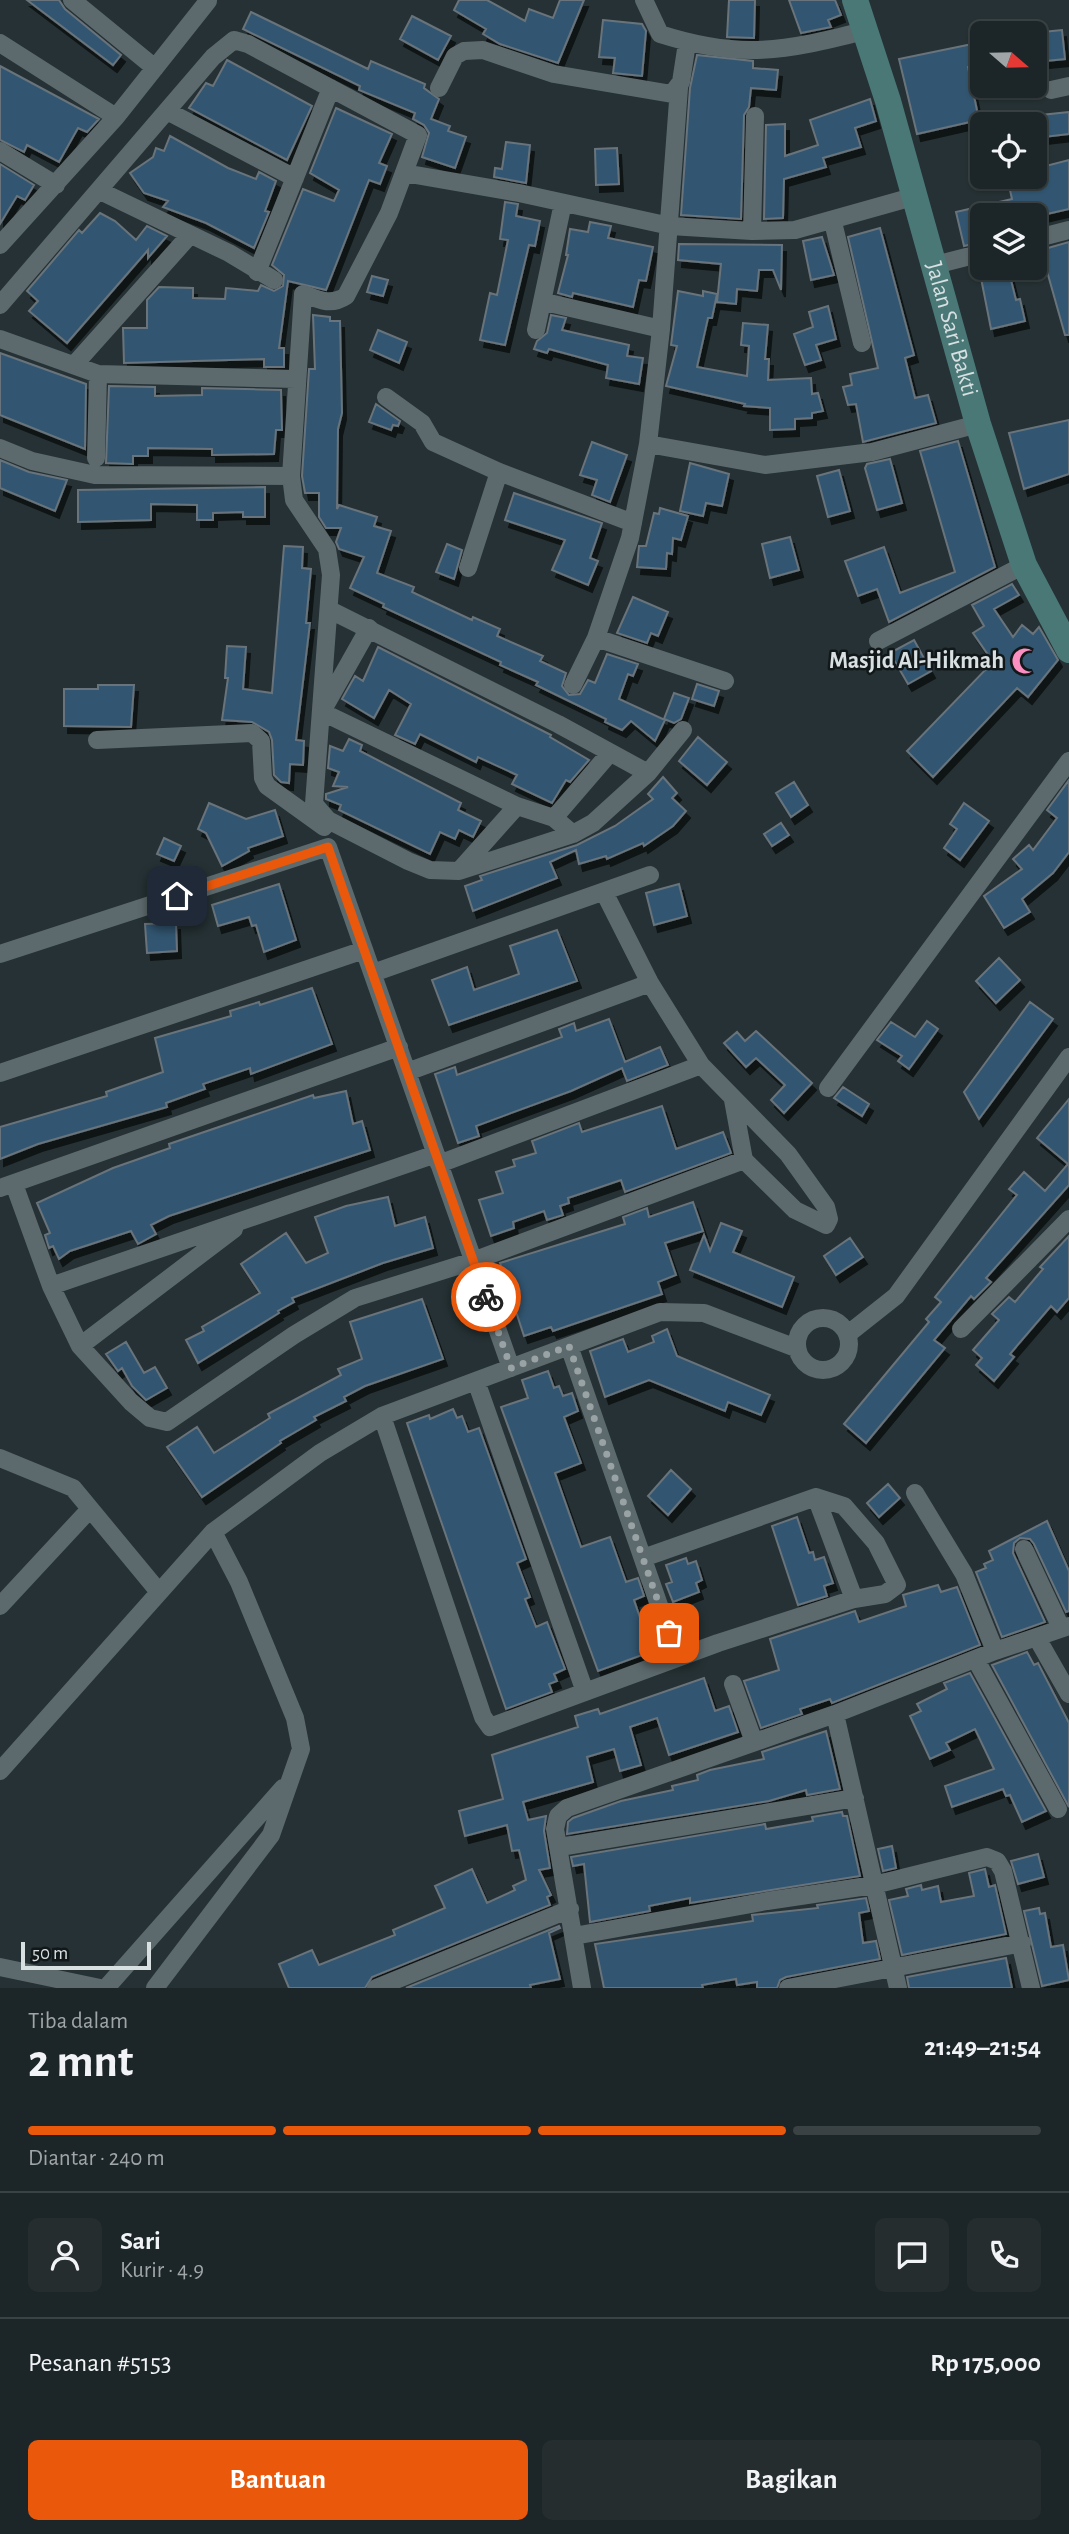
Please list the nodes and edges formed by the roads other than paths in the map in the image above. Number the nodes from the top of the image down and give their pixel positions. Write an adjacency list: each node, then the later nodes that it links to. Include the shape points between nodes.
1 (72, 0): 8 (street)
2 (644, 0): 7 (street, via 660,34)
3 (855, 0): 5 (main road, Jalan Sari Bakti)
4 (208, 1): 8 (street)
5 (864, 30): 7 (street, via 779,51 724,50); 22 (main road, Jalan Sari Bakti)
6 (0, 43): 16 (street)
7 (687, 43): 12 (street)
8 (155, 68): 16 (street)
9 (1069, 86): 13 (street)
10 (331, 88): 14 (street, via 234,40 213,57); 18 (street, via 418,135); 19 (street)
11 (439, 88): 12 (street, via 456,56 483,50 554,74 670,94)
12 (679, 88): 25 (street)
13 (1051, 90)
14 (169, 112): 19 (street); 21 (street)
15 (755, 116): 27 (street)
16 (116, 117): 20 (street)
17 (0, 151): 20 (street)
18 (404, 173): 23 (street); 43 (street, via 346,296 326,302 303,295)
19 (295, 178): 33 (street)
20 (56, 185): 30 (street)
21 (100, 191): 28 (street); 36 (street)
22 (916, 196): 24 (street); 32 (main road, Jalan Sari Bakti)
23 (564, 203): 25 (street); 35 (street)
24 (833, 222): 27 (street, via 795,230); 40 (street)
25 (670, 226): 27 (street); 37 (street)
26 (1069, 230): 29 (street)
27 (752, 231)
28 (190, 235): 33 (street); 41 (street)
29 (1047, 236)
30 (0, 245)
31 (970, 256): 32 (street)
32 (935, 265): 45 (main road, Jalan Sari Bakti)
33 (257, 272): 34 (street)
34 (274, 280)
35 (545, 302): 37 (street); 38 (street)
36 (0, 305)
37 (661, 329): 46 (street)
38 (536, 330)
39 (0, 339): 41 (street)
40 (862, 343)
41 (74, 365): 42 (street)
42 (98, 374): 43 (street); 48 (street)
43 (296, 379): 50 (street)
44 (386, 397): 49 (street, via 422,423 433,442)
45 (978, 424): 46 (street, via 872,452 765,465); 52 (main road, Jalan Sari Bakti)
46 (648, 444): 51 (street)
47 (0, 448): 50 (street, via 32,461 95,475)
48 (96, 458)
49 (499, 472): 51 (street); 53 (street)
50 (291, 476): 54 (street, via 294,500 327,549)
51 (633, 523): 56 (street)
52 (1024, 565): 57 (street); 58 (main road, Jalan Sari Bakti)
53 (468, 568)
54 (330, 610): 55 (street); 61 (street)
55 (369, 628): 61 (street); 64 (street)
56 (596, 638): 59 (street); 60 (street)
57 (878, 641)
58 (1069, 650)
59 (725, 681)
60 (573, 685)
61 (322, 712): 67 (street); 69 (street, via 314,804 320,814)
62 (683, 730): 66 (street)
63 (97, 740): 69 (street, via 253,733 261,741 262,778 267,786 318,824)
64 (609, 754): 66 (street); 68 (street)
65 (1069, 761): 83 (street)
66 (648, 773): 70 (street, via 593,823)
67 (517, 806): 68 (street); 71 (street)
68 (554, 818): 70 (street)
69 (348, 832): 71 (street, via 430,870)
70 (573, 834): 71 (street)
71 (458, 871)
72 (650, 876): 73 (street)
73 (604, 892): 76 (street); 77 (street)
74 (365, 950): 75 (street, via 328,847); 76 (street); 82 (street)
75 (0, 954)
76 (373, 973): 78 (street)
77 (650, 983): 80 (street); 81 (street)
78 (399, 1047): 81 (street); 87 (street)
79 (1069, 1057): 93 (street, via 897,1296)
80 (701, 1065): 84 (street); 85 (street)
81 (407, 1072): 85 (street)
82 (0, 1073)
83 (828, 1088)
84 (733, 1100): 86 (street); 86 (street, via 788,1154 826,1208 828,1223 822,1225 795,1210)
85 (438, 1159): 89 (street); 90 (street)
86 (744, 1160): 90 (street)
87 (7, 1186): 91 (street)
88 (1069, 1219): 92 (street)
89 (245, 1220): 91 (street); 94 (street)
90 (473, 1261): 94 (street, via 355,1298 167,1422 150,1418 131,1402); 97 (street)
91 (51, 1286): 94 (street)
92 (961, 1329)
93 (848, 1334): 96 (street, via 842,1325 821,1317 802,1327); 96 (street, via 846,1356 830,1370 808,1366)
94 (80, 1346)
95 (569, 1346): 96 (street, via 660,1312 704,1313); 97 (street); 106 (street)
96 (796, 1348)
97 (511, 1368): 98 (street)
98 (477, 1381): 99 (street); 116 (street)
99 (382, 1416): 104 (street, via 320,1453); 116 (street, via 490,1727)
100 (0, 1458): 103 (street, via 73,1488)
101 (915, 1493): 112 (street, via 964,1574)
102 (816, 1497): 106 (street); 108 (street); 108 (street, via 844,1506 876,1543 893,1573 897,1585 885,1594)
103 (90, 1509): 107 (street); 109 (street)
104 (213, 1532): 107 (street); 121 (street, via 239,1582 295,1718 301,1749)
105 (1024, 1549): 110 (street)
106 (643, 1558): 113 (street)
107 (159, 1592): 120 (street)
108 (854, 1599): 113 (street)
109 (0, 1606)
110 (1065, 1627): 111 (street)
111 (1037, 1638): 112 (street); 117 (street)
112 (995, 1651): 114 (street)
113 (677, 1657): 116 (street)
114 (976, 1660): 118 (street); 123 (street)
115 (733, 1684): 119 (street)
116 (585, 1692)
117 (1069, 1694)
118 (835, 1714): 119 (street); 122 (street)
119 (754, 1742): 124 (street, via 567,1808 558,1816 555,1829)
120 (0, 1772)
121 (288, 1783): 132 (street); 133 (street, via 271,1835)
122 (855, 1798): 124 (street); 125 (street)
123 (1058, 1809)
124 (560, 1847): 126 (street)
125 (874, 1885): 127 (street); 128 (street, via 987,1857 997,1861 1003,1871); 130 (street)
126 (569, 1909): 127 (street); 134 (street)
127 (574, 1936): 135 (street)
128 (1022, 1943): 130 (street); 138 (street)
129 (0, 1967): 131 (street)
130 (893, 1968): 136 (street); 137 (street)
131 (100, 1988)
132 (106, 1988)
133 (155, 1988)
134 (376, 1988)
135 (582, 1988)
136 (788, 1988)
137 (898, 1988)
138 (1031, 1988)

